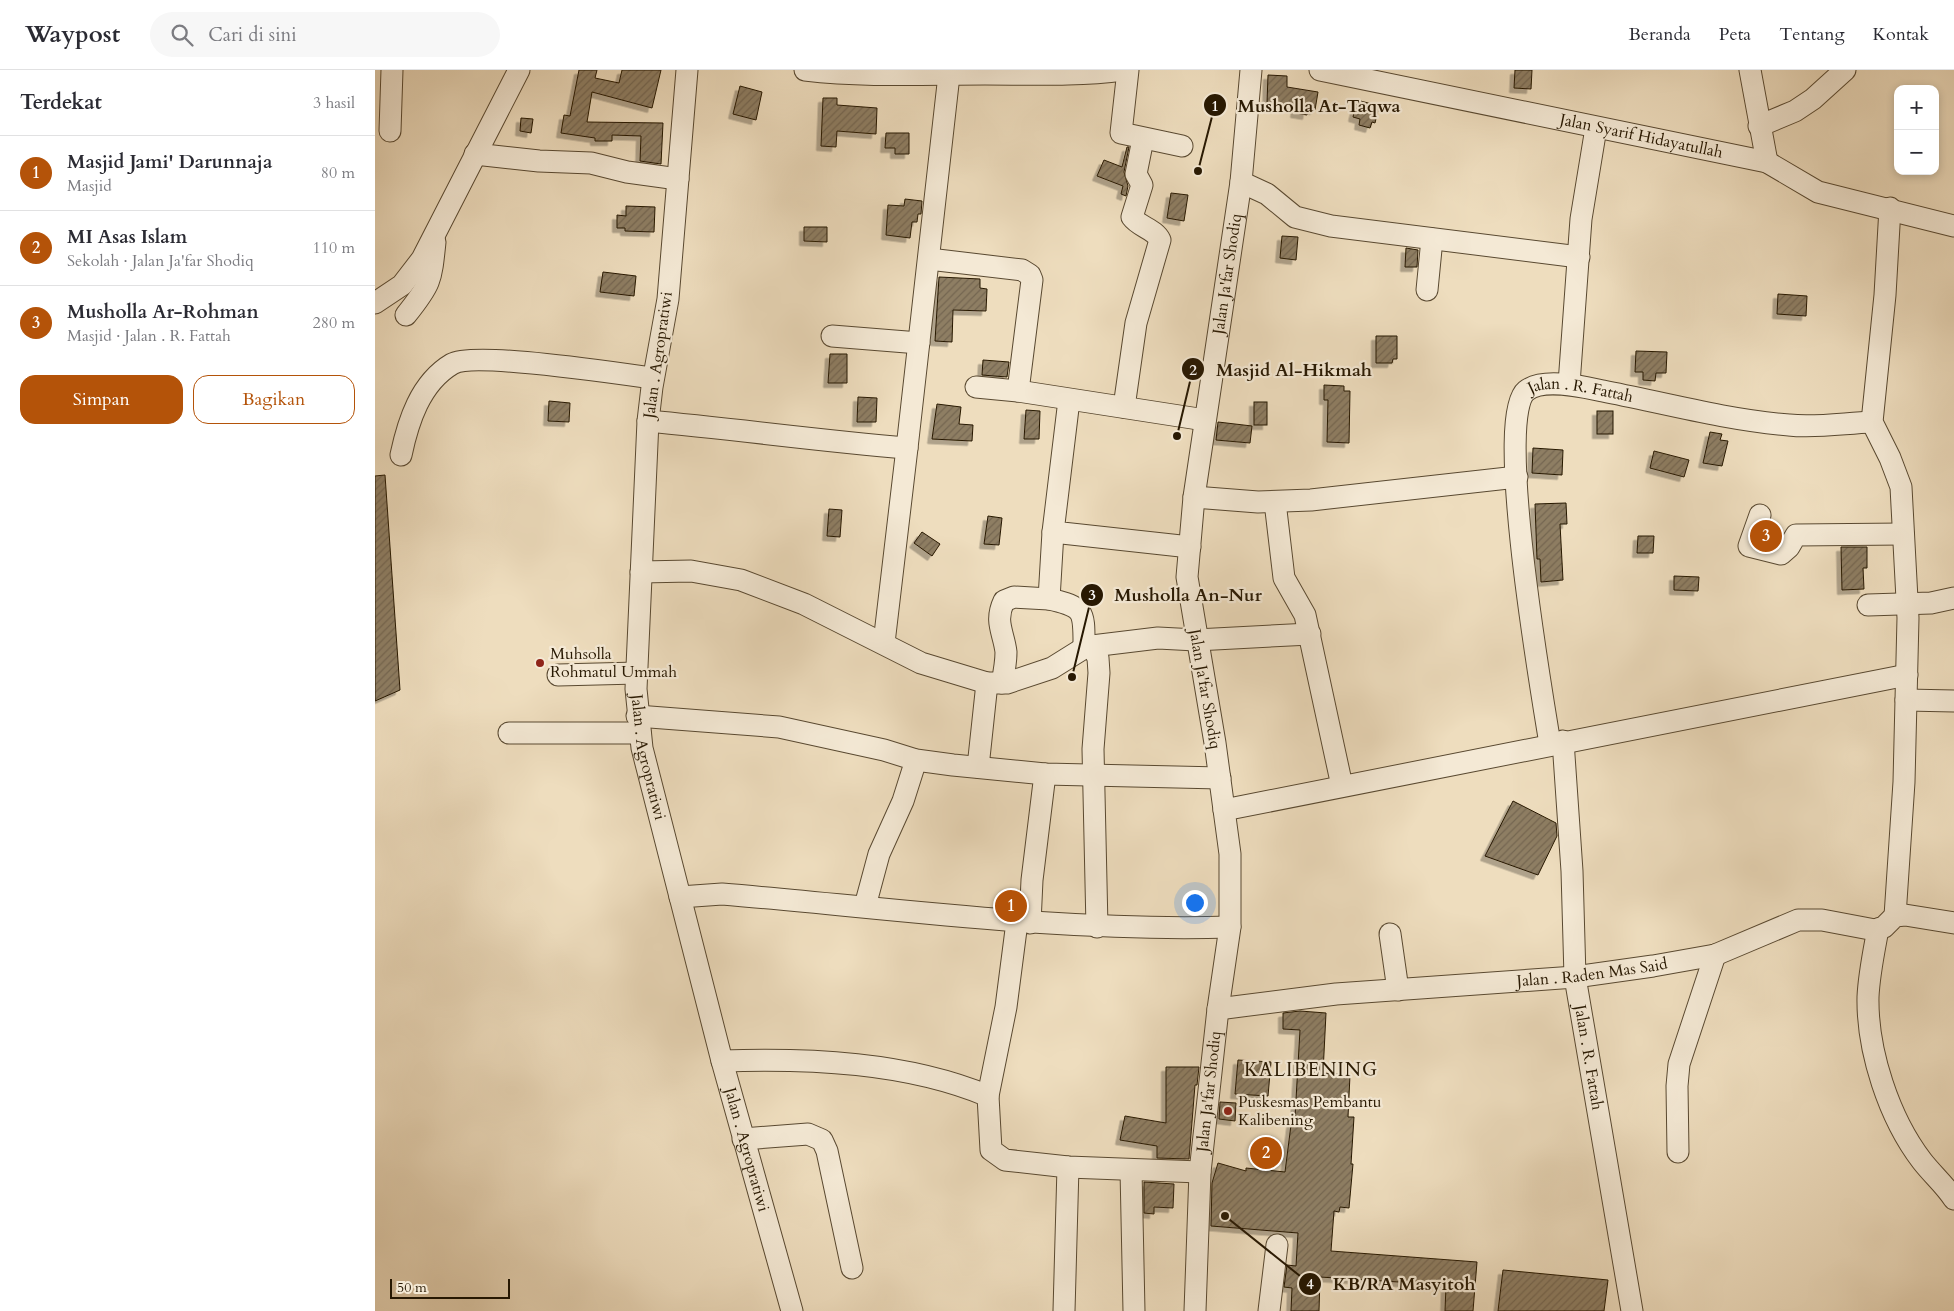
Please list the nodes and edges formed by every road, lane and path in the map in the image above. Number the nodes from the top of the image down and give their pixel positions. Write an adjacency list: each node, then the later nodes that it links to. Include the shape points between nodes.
1 (392, 70): 16 (street)
2 (519, 70): 19 (street)
3 (687, 70): 21 (street, Jalan . Agropratiwi)
4 (805, 70): 11 (street)
5 (1123, 70): 12 (street, via 1094,74)
6 (1128, 70): 17 (street, via 1120,131)
7 (1251, 70): 22 (street, Jalan Ja'far Shodiq)
8 (1319, 70): 15 (street, Jalan Syarif Hidayatullah)
9 (1750, 70): 14 (street)
10 (1845, 70): 14 (street, via 1795,111)
11 (849, 72): 13 (street)
12 (1021, 72): 13 (street)
13 (959, 73): 28 (street)
14 (1759, 126): 20 (street)
15 (1596, 128): 20 (street, Jalan Syarif Hidayatullah); 27 (street, via 1581,220)
16 (389, 131)
17 (1143, 139): 18 (street); 39 (street, via 1136,174 1142,185 1132,217 1160,240 1136,322)
18 (1182, 146)
19 (475, 154): 21 (street, via 591,163); 25 (street)
20 (1767, 162): 23 (street, Jalan Syarif Hidayatullah, via 1818,192)
21 (678, 179): 34 (street, Jalan . Agropratiwi, via 668,299)
22 (1241, 182): 26 (street, via 1267,194 1295,217 1331,226); 40 (street, Jalan Ja'far Shodiq)
23 (1890, 208): 24 (street, Jalan Syarif Hidayatullah); 42 (street)
24 (1954, 226)
25 (436, 234): 30 (street, via 423,259 402,285); 31 (street, via 427,289)
26 (1432, 239): 27 (street); 29 (street)
27 (1579, 257): 35 (street)
28 (929, 259): 33 (street); 37 (street, via 1022,270 1030,276)
29 (1427, 290)
30 (375, 303)
31 (406, 314)
32 (832, 336): 33 (street)
33 (919, 343): 43 (street)
34 (653, 378): 41 (street, Jalan . Agropratiwi); 44 (street, via 495,360 458,362 442,371 422,394 407,427)
35 (1569, 384): 42 (street, Jalan . R. Fattah, via 1790,425); 45 (street, Jalan . R. Fattah, via 1534,386 1518,401 1515,432)
36 (976, 387): 37 (street)
37 (1018, 391): 38 (street)
38 (1069, 400): 39 (street); 49 (street)
39 (1124, 407): 40 (street)
40 (1205, 420): 46 (street, Jalan Ja'far Shodiq)
41 (648, 421): 43 (street); 52 (street, Jalan . Agropratiwi)
42 (1872, 422): 50 (street, via 1891,458 1901,487)
43 (907, 448): 59 (street)
44 (401, 455)
45 (1517, 477): 47 (street); 69 (street, Jalan . R. Fattah, via 1535,652)
46 (1194, 497): 47 (street); 51 (street, Jalan Ja'far Shodiq)
47 (1275, 502): 57 (street, via 1284,578 1305,615)
48 (1760, 515): 50 (street, via 1749,546 1781,554 1796,535)
49 (1053, 532): 51 (street); 54 (street)
50 (1903, 534): 55 (street)
51 (1190, 547): 58 (street, Jalan Ja'far Shodiq, via 1187,577)
52 (641, 572): 59 (street, via 691,571 741,580 804,604); 61 (street, Jalan . Agropratiwi)
53 (1954, 598): 55 (street)
54 (1049, 599): 60 (street, via 1072,604 1078,609 1084,620); 64 (street, via 1014,597 1003,602 1000,610 1001,636 1006,650)
55 (1907, 603): 56 (street); 62 (street)
56 (1868, 605)
57 (1310, 634): 58 (street); 75 (street)
58 (1196, 640): 60 (street, via 1158,638); 74 (street, Jalan Ja'far Shodiq)
59 (884, 643): 64 (street, via 921,663)
60 (1088, 647): 64 (street, via 1051,668); 73 (street, via 1098,658 1099,673 1093,749)
61 (637, 673): 63 (street); 67 (street, Jalan . Agropratiwi)
62 (1907, 674): 65 (street); 69 (street)
63 (558, 675)
64 (994, 683): 71 (street)
65 (1906, 700): 66 (street); 79 (street)
66 (1954, 701)
67 (638, 724): 68 (street); 70 (street, via 779,727); 77 (street, Jalan . Agropratiwi)
68 (509, 733)
69 (1557, 743): 75 (street); 87 (street, Jalan . R. Fattah, via 1572,871)
70 (916, 760): 71 (street); 78 (street, via 903,801 879,854)
71 (978, 767): 72 (street)
72 (1045, 774): 73 (street); 80 (street)
73 (1095, 776): 74 (street); 82 (street)
74 (1220, 778): 76 (street, Jalan Ja'far Shodiq)
75 (1343, 786): 76 (street)
76 (1224, 810): 83 (street, Jalan Ja'far Shodiq, via 1229,854)
77 (680, 897): 78 (street, via 722,894); 90 (street, Jalan . Agropratiwi)
78 (865, 906): 80 (street)
79 (1895, 916): 81 (street); 84 (street)
80 (1024, 922): 82 (street); 91 (street)
81 (1954, 923)
82 (1097, 927): 83 (street)
83 (1230, 927): 89 (street, Jalan Ja'far Shodiq)
84 (1878, 929): 86 (street, Jalan . Raden Mas Said, via 1866,930 1822,920 1798,920); 97 (street, via 1868,998 1872,1044 1879,1072 1887,1095 1922,1161)
85 (1390, 934): 88 (street)
86 (1715, 954): 87 (street, Jalan . Raden Mas Said); 93 (street, via 1679,1064)
87 (1575, 977): 88 (street, Jalan . Raden Mas Said); 105 (street, Jalan . R. Fattah)
88 (1398, 990): 89 (street, Jalan . Raden Mas Said, via 1336,994)
89 (1218, 1009): 96 (street, Jalan Ja'far Shodiq)
90 (722, 1061): 91 (street, via 768,1059 848,1063 910,1074); 92 (street, Jalan . Agropratiwi)
91 (988, 1096): 94 (street, via 991,1150 997,1156 1005,1160)
92 (743, 1139): 99 (street, via 807,1134 822,1140); 100 (street, Jalan . Agropratiwi)
93 (1678, 1152)
94 (1068, 1167): 95 (street); 101 (street)
95 (1131, 1170): 96 (street); 102 (street)
96 (1200, 1172): 103 (street, Jalan Ja'far Shodiq)
97 (1954, 1199)
98 (1277, 1245): 104 (street)
99 (852, 1268)
100 (792, 1311)
101 (1064, 1311)
102 (1134, 1311)
103 (1195, 1311)
104 (1269, 1311)
105 (1632, 1311)

